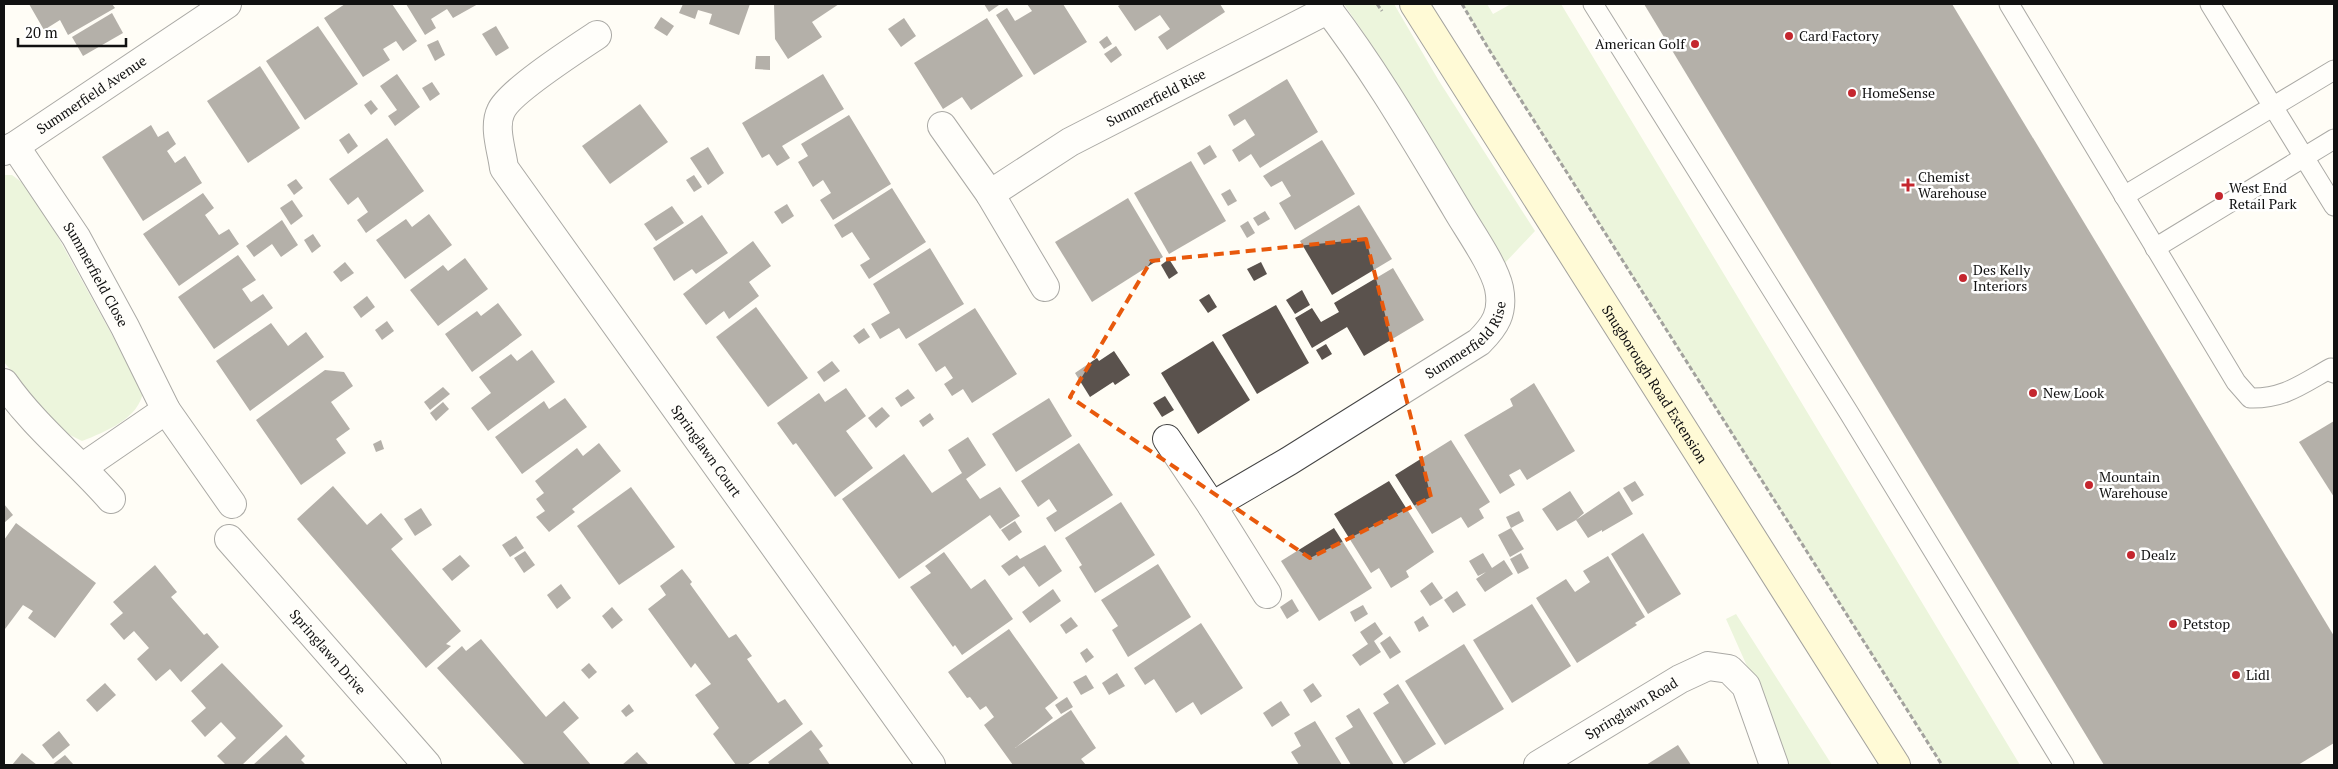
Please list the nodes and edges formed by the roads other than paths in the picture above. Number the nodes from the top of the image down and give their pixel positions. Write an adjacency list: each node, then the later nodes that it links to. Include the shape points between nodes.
1 (1414, 4): 33 (main road, Snugborough Road Extension)
2 (1593, 4): 34 (lane)
3 (2009, 4): 15 (lane)
4 (2210, 4): 9 (lane)
5 (1326, 7): 14 (street, Summerfield Rise, via 1070,142); 26 (street, Summerfield Rise, via 1388,94 1475,241 1498,287 1498,312 1495,325 1479,342)
6 (213, 8): 12 (street, Summerfield Avenue)
7 (596, 35): 30 (street, Springlawn Court, via 514,94 500,111 498,130 504,168)
8 (2334, 70): 9 (lane)
9 (2272, 107): 13 (lane); 15 (lane)
10 (942, 126): 14 (street)
11 (2334, 139): 13 (lane)
12 (9, 148): 21 (street, Summerfield Close, via 76,236)
13 (2304, 158): 16 (lane); 17 (lane)
14 (990, 194): 18 (street)
15 (2124, 196): 17 (lane)
16 (2334, 206)
17 (2155, 248): 19 (lane, via 2236,382 2250,398 2269,398 2289,392 2331,368)
18 (1045, 287)
19 (2334, 373)
20 (4, 383): 23 (street, via 48,437)
21 (166, 410): 23 (street); 25 (street, Summerfield Close)
22 (1167, 439): 26 (street)
23 (83, 467): 24 (street)
24 (111, 499)
25 (232, 504)
26 (1212, 506): 28 (street)
27 (229, 539): 29 (street, Springlawn Drive)
28 (1267, 594)
29 (427, 765)
30 (931, 765)
31 (1538, 765): 32 (street, Springlawn Road, via 1689,674 1708,666 1728,669 1746,686)
32 (1774, 765)
33 (1896, 765)
34 (2064, 765)

